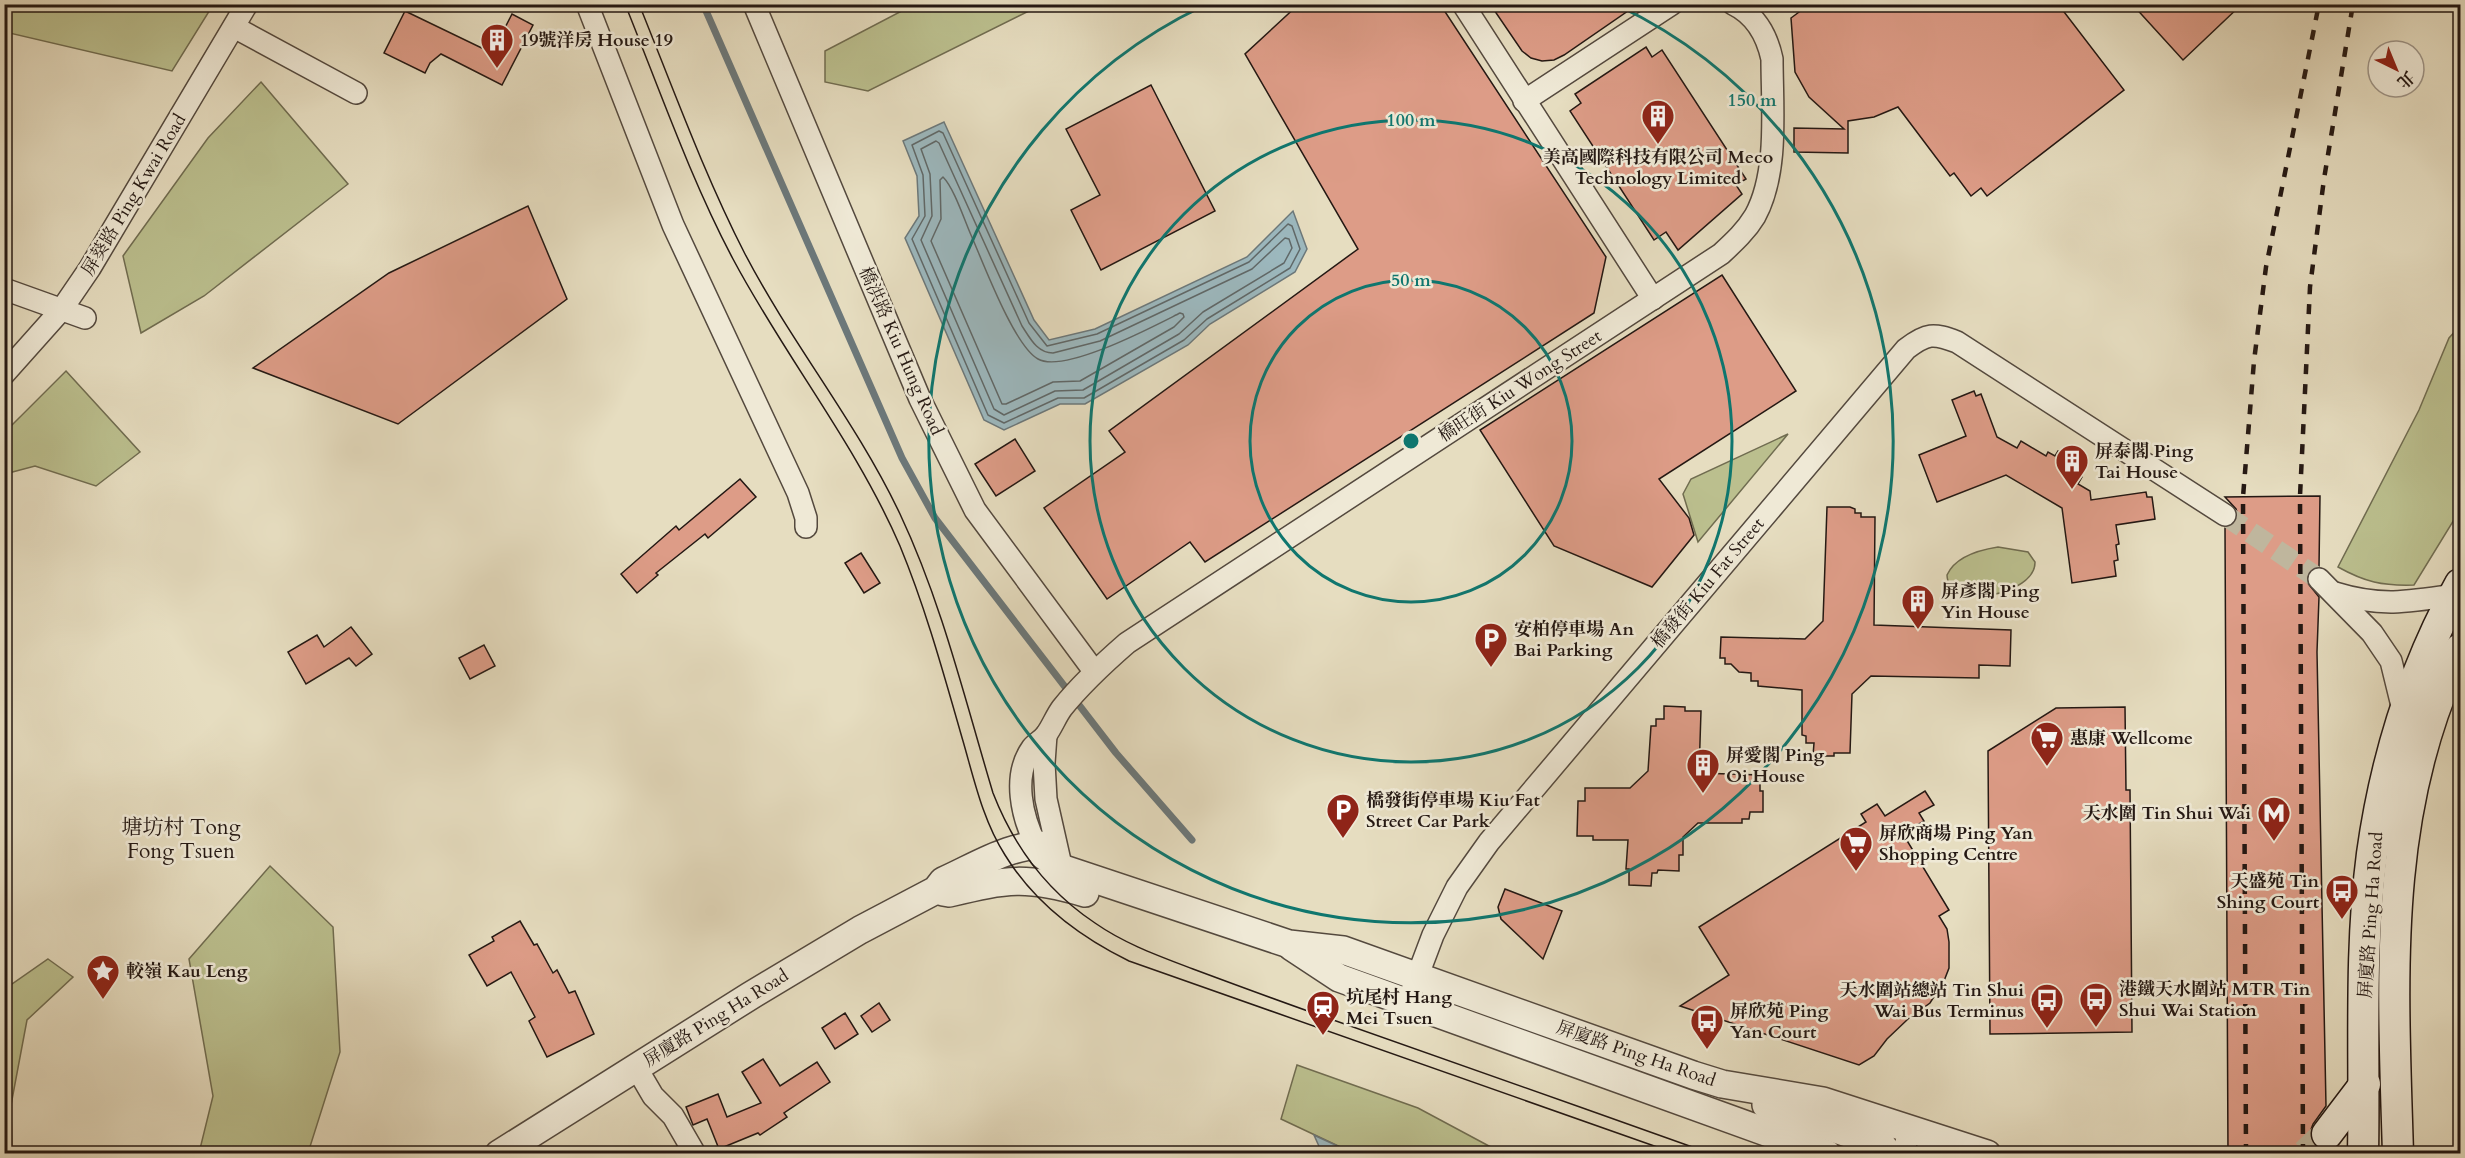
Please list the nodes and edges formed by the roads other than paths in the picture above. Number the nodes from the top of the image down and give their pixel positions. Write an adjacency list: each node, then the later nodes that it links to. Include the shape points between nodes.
1 (247, 4): 7 (street, 屏葵路 Ping Kwai Road)
2 (587, 4): 16 (street, via 673,225 798,493)
3 (754, 4): 19 (street, 橋洪路 Kiu Hung Road, via 920,399 972,505)
4 (1463, 4): 9 (street)
5 (1672, 4): 9 (street)
6 (1733, 4): 11 (street, 橋旺街 Kiu Wong Street, via 1762,30 1772,59 1771,168 1765,193 1740,237)
7 (234, 27): 8 (street); 12 (street, 屏葵路 Ping Kwai Road)
8 (356, 93)
9 (1524, 101): 11 (street)
10 (4, 289): 12 (street)
11 (1653, 299): 19 (street, 橋旺街 Kiu Wong Street, via 1128,643)
12 (62, 309): 13 (street); 14 (street, 屏葵路 Ping Kwai Road)
13 (85, 318)
14 (4, 374)
15 (2224, 515): 25 (street, 橋發街 Kiu Fat Street, via 1957,342 1935,334 1920,339 1906,349 1489,842 1457,887)
16 (806, 527)
17 (2457, 589): 20 (main road, 屏廈路 Ping Ha Road); 20 (street, via 2420,601 2384,603 2361,601 2327,586 2372,633 2391,661)
18 (2460, 649): 26 (main road, 屏廈路 Ping Ha Road, via 2429,728 2407,813 2397,883)
19 (1091, 675): 21 (street, 橋旺街 Kiu Wong Street, via 1033,748 1022,776 1024,817)
20 (2404, 714): 29 (main road, 屏廈路 Ping Ha Road, via 2372,855 2364,982)
21 (1053, 861): 22 (street, 屏廈路 Ping Ha Road, via 1014,880 949,893); 22 (street, 屏廈路 Ping Ha Road, via 1004,853 943,881); 23 (street, 屏廈路 Ping Ha Road, via 1161,884); 23 (street, 屏廈路 Ping Ha Road, via 1151,913)
22 (936, 890): 28 (street, 屏廈路 Ping Ha Road, via 860,930)
23 (1169, 903): 24 (street, 屏廈路 Ping Ha Road)
24 (1289, 944): 25 (street, 屏廈路 Ping Ha Road, via 1343,950); 27 (street, 屏廈路 Ping Ha Road, via 1339,978)
25 (1417, 976): 27 (street, 橋發街 Kiu Fat Street); 31 (street, 屏廈路 Ping Ha Road, via 1722,1084 1823,1101)
26 (2393, 990): 37 (main road, 屏廈路 Ping Ha Road); 38 (main road)
27 (1407, 1004): 34 (street, 屏廈路 Ping Ha Road)
28 (636, 1067): 32 (street, 屏廈路 Ping Ha Road); 33 (street, via 653,1096 673,1116)
29 (2365, 1084): 30 (main road); 36 (main road, 屏廈路 Ping Ha Road)
30 (2327, 1134)
31 (1895, 1145): 35 (street, 屏廈路 Ping Ha Road)
32 (500, 1154)
33 (695, 1154)
34 (1827, 1154)
35 (1987, 1154)
36 (2363, 1154)
37 (2398, 1154)
38 (2418, 1154)

